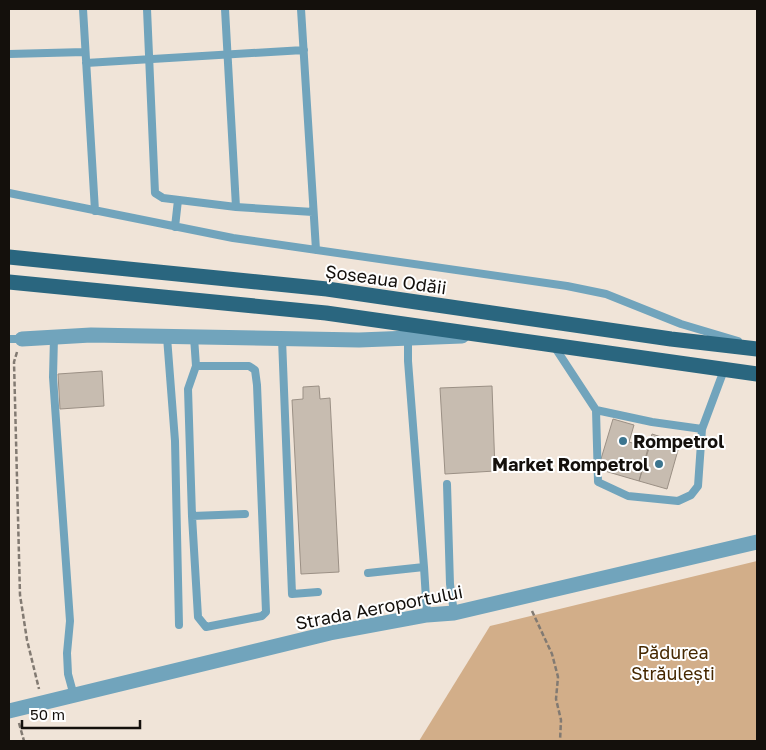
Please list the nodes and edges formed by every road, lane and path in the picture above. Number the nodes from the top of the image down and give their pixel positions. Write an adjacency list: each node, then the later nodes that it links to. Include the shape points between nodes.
1 (83, 9): 6 (lane)
2 (147, 9): 9 (lane)
3 (225, 9): 8 (lane)
4 (301, 9): 5 (lane)
5 (304, 50): 8 (lane); 15 (lane)
6 (85, 52): 7 (lane); 10 (lane)
7 (9, 54)
8 (228, 55): 9 (lane); 13 (lane)
9 (150, 59): 10 (lane); 12 (lane, via 156,192 163,198)
10 (86, 63): 14 (lane)
11 (9, 193): 14 (lane)
12 (178, 200): 13 (lane); 16 (lane)
13 (236, 207): 15 (lane)
14 (95, 211): 16 (lane)
15 (313, 212): 17 (lane)
16 (175, 227): 17 (lane)
17 (316, 250): 28 (lane, via 606,294 681,324)
18 (9, 257): 28 (main road, Șoseaua Odăii, via 327,289 671,339)
19 (9, 282): 20 (main road, via 326,313)
20 (485, 335): 24 (street); 27 (main road)
21 (54, 337): 22 (street); 25 (street); 45 (lane, via 53,377 70,621 68,674)
22 (167, 337): 23 (street); 44 (lane, via 175,441)
23 (194, 337): 26 (street); 29 (lane)
24 (408, 338): 26 (street); 38 (lane)
25 (15, 339): 46 (path, via 20,595)
26 (282, 339): 40 (lane, via 292,594)
27 (554, 346): 30 (main road); 32 (lane)
28 (757, 347)
29 (196, 366): 36 (lane, via 188,389); 36 (lane, via 249,366 255,370 266,612 262,616 206,627 198,617)
30 (724, 370): 31 (main road); 33 (lane)
31 (757, 374)
32 (596, 410): 33 (lane); 33 (lane, via 598,482 628,496 678,501 691,495 698,486)
33 (702, 429)
34 (448, 484): 42 (lane, via 450,584)
35 (245, 514): 36 (lane)
36 (192, 516)
37 (757, 542): 41 (street, Strada Aeroportului)
38 (424, 567): 39 (lane); 43 (lane)
39 (368, 573)
40 (318, 592)
41 (526, 596): 42 (street, Strada Aeroportului); 48 (path, via 552,654 558,677 556,699 561,720)
42 (454, 613): 43 (street, Strada Aeroportului)
43 (427, 615): 45 (street, Strada Aeroportului, via 330,633)
44 (179, 625)
45 (74, 696): 46 (street, Strada Aeroportului)
46 (41, 703): 47 (street, Strada Aeroportului)
47 (9, 711)
48 (560, 741)

